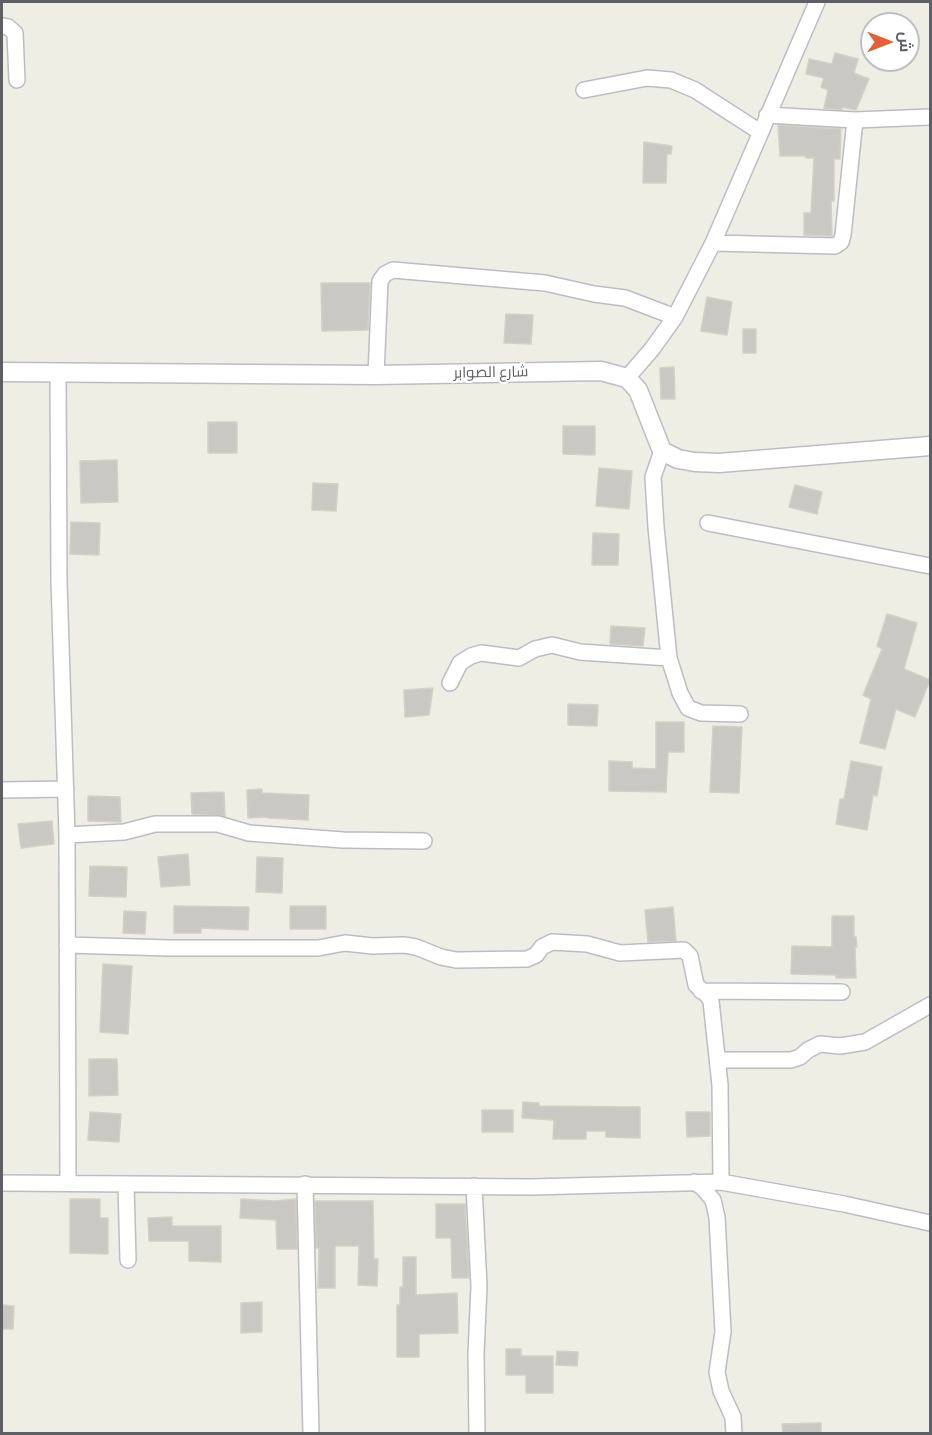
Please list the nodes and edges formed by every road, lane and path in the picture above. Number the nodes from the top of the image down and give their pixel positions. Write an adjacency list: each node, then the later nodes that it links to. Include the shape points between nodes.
1 (817, 2): 5 (street)
2 (2, 26): 3 (street, via 15,33)
3 (18, 80)
4 (584, 90): 8 (street, via 646,78 671,81 695,90)
5 (767, 115): 7 (street); 8 (street)
6 (930, 117): 7 (street)
7 (855, 120): 9 (street, via 841,242 835,246)
8 (760, 132): 9 (street)
9 (713, 243): 10 (street)
10 (675, 317): 13 (street, via 625,298 545,283 393,270 380,281); 14 (street)
11 (2, 372): 12 (street, شارع الصوابر)
12 (58, 373): 13 (street, شارع الصوابر); 22 (street)
13 (376, 375): 14 (street, شارع الصوابر, via 601,371)
14 (627, 378): 16 (street, via 644,401)
15 (930, 446): 16 (street, via 719,463 687,461)
16 (662, 451): 19 (street, via 653,477)
17 (708, 524): 18 (street)
18 (930, 566)
19 (669, 658): 20 (street, via 580,652 552,645 519,658 481,653 471,656 460,663); 21 (street, via 688,708 701,713)
20 (450, 682)
21 (740, 714)
22 (66, 789): 23 (street); 24 (street)
23 (2, 790)
24 (67, 835): 25 (street, via 117,833 154,824 218,824 249,833); 26 (street)
25 (424, 841)
26 (67, 945): 27 (street, via 404,945 456,960 527,959 552,942 575,942 620,953 686,951); 34 (street)
27 (701, 991): 28 (street); 30 (street, via 711,1001)
28 (842, 992)
29 (930, 1005): 30 (street, via 866,1042 820,1044 791,1060)
30 (718, 1060): 32 (street)
31 (694, 1182): 32 (street); 37 (street); 42 (street, via 713,1200 717,1217 723,1332 717,1372 733,1417)
32 (722, 1182): 38 (street)
33 (2, 1183): 34 (street)
34 (68, 1183): 35 (street)
35 (126, 1184): 36 (street); 39 (street)
36 (305, 1184): 37 (street); 40 (street)
37 (474, 1186): 41 (street)
38 (930, 1223)
39 (128, 1260)
40 (311, 1434)
41 (477, 1434)
42 (734, 1434)

